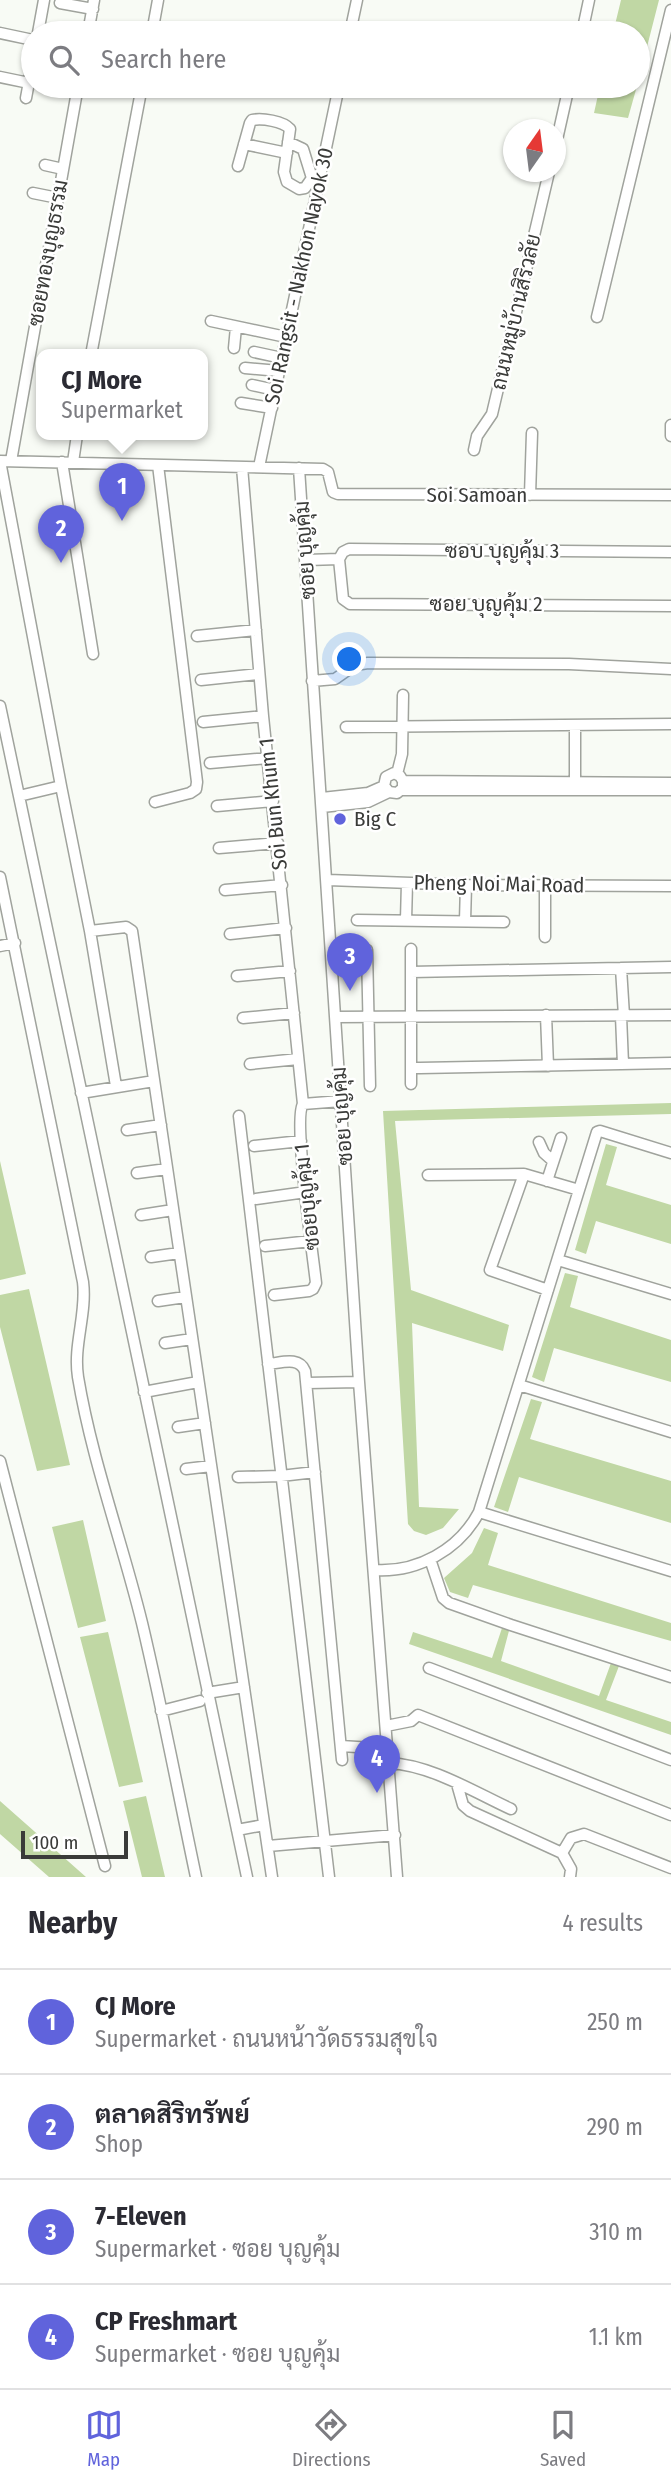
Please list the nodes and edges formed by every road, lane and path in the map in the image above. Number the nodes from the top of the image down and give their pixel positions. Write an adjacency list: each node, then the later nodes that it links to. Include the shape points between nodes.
1 (44, 0): 8 (street)
2 (159, 0): 9 (street)
3 (357, 0): 10 (street)
4 (589, 0): 11 (street)
5 (60, 3): 6 (street)
6 (93, 4)
7 (671, 10): 16 (street)
8 (40, 21)
9 (155, 21)
10 (353, 21)
11 (585, 21)
12 (0, 33): 13 (street)
13 (21, 37)
14 (0, 77): 15 (street)
15 (21, 81)
16 (650, 97)
17 (76, 98): 27 (street, ซอยทองบุญธรรม)
18 (140, 98): 37 (street)
19 (336, 98): 28 (street, Soi Rangsit - Nakhon Nayok 30)
20 (566, 98): 22 (street)
21 (650, 98): 32 (street)
22 (561, 119)
23 (244, 144): 24 (street); 24 (street, via 250,123 256,119 289,127); 26 (street)
24 (287, 148): 28 (street, via 303,149); 28 (street, via 287,182 299,189)
25 (44, 165): 27 (street)
26 (239, 166)
27 (63, 169): 31 (street, ซอยทองบุญธรรม)
28 (316, 179): 35 (street, Soi Rangsit - Nakhon Nayok 30)
29 (547, 182): 50 (street, ถนนหมู่บ้านสิริวลัย, via 492,414 477,436)
30 (33, 193): 31 (street)
31 (58, 198): 51 (street, ซอยทองบุญธรรม)
32 (597, 317)
33 (211, 321): 34 (street)
34 (236, 327): 35 (street); 36 (street)
35 (286, 337): 39 (street, Soi Rangsit - Nakhon Nayok 30)
36 (234, 348)
37 (92, 349)
38 (254, 352): 39 (street)
39 (282, 358): 41 (street, Soi Rangsit - Nakhon Nayok 30)
40 (246, 368): 41 (street)
41 (279, 371): 43 (street, Soi Rangsit - Nakhon Nayok 30)
42 (252, 385): 43 (street)
43 (275, 390): 45 (street, Soi Rangsit - Nakhon Nayok 30)
44 (241, 403): 45 (street)
45 (272, 408): 55 (street, Soi Rangsit - Nakhon Nayok 30)
46 (671, 425): 48 (street)
47 (531, 433): 57 (street)
48 (671, 436)
49 (75, 440): 52 (street)
50 (474, 450)
51 (4, 461): 52 (street); 83 (street)
52 (68, 462): 53 (street); 65 (street)
53 (158, 465): 54 (street); 88 (street, via 197,782 190,793)
54 (242, 467): 55 (street); 63 (street, Soi Bun Khum 1)
55 (259, 467): 56 (street)
56 (299, 468): 57 (street, Soi Samoan, via 326,470 338,494); 60 (street, ซอย บุญคุ้ม)
57 (530, 495): 58 (street, Soi Samoan)
58 (671, 495)
59 (671, 552): 61 (street, ซอบ บุญคุ้ม 3, via 349,549)
60 (307, 559): 61 (street, ซอบ บุญคุ้ม 3); 69 (street, ซอย บุญคุ้ม)
61 (339, 559): 62 (street, ซอย บุญคุ้ม 2, via 343,599 349,604)
62 (671, 606)
63 (256, 630): 64 (street); 67 (street, Soi Bun Khum 1)
64 (197, 636)
65 (93, 654)
66 (671, 669): 69 (street, via 368,663 355,665 335,679)
67 (260, 674): 68 (street); 72 (street, Soi Bun Khum 1)
68 (201, 680)
69 (312, 681): 89 (street, ซอย บุญคุ้ม)
70 (402, 695): 76 (street)
71 (0, 706): 86 (street)
72 (263, 716): 73 (street); 78 (street, Soi Bun Khum 1)
73 (203, 722)
74 (671, 724): 75 (street)
75 (575, 725): 76 (street); 81 (street)
76 (403, 726): 77 (street); 80 (street)
77 (346, 727)
78 (268, 758): 79 (street); 87 (street, Soi Bun Khum 1)
79 (210, 763)
80 (401, 782): 81 (street); 84 (street, via 394,794); 84 (street, via 388,775); 85 (street)
81 (575, 782): 82 (street)
82 (671, 783)
83 (61, 786): 86 (street); 107 (street)
84 (386, 789): 89 (street)
85 (671, 790)
86 (19, 796): 137 (street)
87 (273, 801): 90 (street); 91 (street, Soi Bun Khum 1)
88 (155, 802)
89 (322, 802): 94 (street, ซอย บุญคุ้ม)
90 (217, 806)
91 (278, 843): 92 (street); 98 (street, Soi Bun Khum 1)
92 (219, 848)
93 (0, 877): 101 (street)
94 (327, 880): 95 (street, Pheng Noi Mai Road); 125 (street, ซอย บุญคุ้ม)
95 (407, 883): 96 (street, Pheng Noi Mai Road); 103 (street)
96 (466, 885): 97 (street, Pheng Noi Mai Road); 104 (street)
97 (545, 885): 99 (street, Pheng Noi Mai Road); 109 (street)
98 (282, 886): 100 (street); 106 (street, Soi Bun Khum 1)
99 (671, 886)
100 (225, 890)
101 (3, 905): 110 (street)
102 (357, 920): 103 (street)
103 (406, 920): 104 (street)
104 (465, 921): 105 (street)
105 (504, 922)
106 (286, 928): 108 (street); 116 (street, Soi Bun Khum 1)
107 (90, 931): 133 (street, via 132,930); 135 (street)
108 (230, 934)
109 (545, 937)
110 (15, 943): 111 (street); 195 (street, via 83,1282 77,1360 82,1397)
111 (0, 946)
112 (411, 949): 117 (street)
113 (367, 950): 122 (street)
114 (671, 967): 115 (street)
115 (621, 968): 117 (street); 124 (street)
116 (290, 971): 118 (street); 119 (street, Soi Bun Khum 1)
117 (411, 972): 123 (street)
118 (237, 976)
119 (294, 1013): 126 (street); 127 (street, Soi Bun Khum 1)
120 (546, 1015): 123 (street); 124 (street); 131 (street)
121 (671, 1015): 124 (street)
122 (368, 1016): 123 (street); 125 (street); 136 (street)
123 (411, 1016): 132 (street)
124 (623, 1016): 130 (street)
125 (336, 1017): 138 (street, ซอย บุญคุ้ม)
126 (243, 1018)
127 (298, 1059): 128 (street); 139 (street, Soi Bun Khum 1)
128 (250, 1063)
129 (671, 1063): 130 (street)
130 (623, 1064): 131 (street)
131 (548, 1066): 132 (street)
132 (411, 1068): 134 (street)
133 (154, 1081): 135 (street); 141 (street)
134 (411, 1084)
135 (116, 1086): 137 (street)
136 (370, 1086)
137 (81, 1093): 176 (street)
138 (341, 1101): 139 (street); 173 (street, ซอย บุญคุ้ม)
139 (301, 1107): 144 (street, ซอยบุญคุ้ม 1)
140 (239, 1116): 171 (street)
141 (161, 1125): 142 (street); 149 (street)
142 (127, 1130)
143 (561, 1138): 148 (street)
144 (301, 1141): 146 (street); 155 (street, ซอยบุญคุ้ม 1)
145 (539, 1142): 148 (street)
146 (254, 1146)
147 (671, 1153): 154 (street, via 598,1131)
148 (553, 1161): 153 (street)
149 (167, 1169): 150 (street); 157 (street)
150 (137, 1173)
151 (524, 1174): 152 (street); 153 (street); 164 (street, via 490,1270)
152 (428, 1175)
153 (547, 1181): 154 (street)
154 (579, 1190): 163 (street)
155 (306, 1192): 156 (street); 159 (street, ซอยบุญคุ้ม 1)
156 (256, 1199)
157 (173, 1210): 158 (street); 161 (street)
158 (141, 1216)
159 (311, 1241): 160 (street); 165 (street, ซอยบุญคุ้ม 1, via 313,1289)
160 (265, 1245)
161 (179, 1253): 162 (street); 167 (street)
162 (151, 1257)
163 (558, 1260): 164 (street); 166 (street)
164 (548, 1290): 175 (street)
165 (274, 1294)
166 (671, 1294)
167 (186, 1297): 168 (street); 169 (street)
168 (158, 1301)
169 (192, 1339): 170 (street); 172 (street)
170 (165, 1343)
171 (268, 1364): 174 (street, via 301,1364); 184 (street)
172 (198, 1382): 176 (street); 177 (street)
173 (359, 1382): 174 (street); 188 (street, ซอย บุญคุ้ม)
174 (307, 1383): 183 (street)
175 (519, 1385): 179 (street); 186 (street)
176 (144, 1392): 193 (street)
177 (205, 1423): 178 (street); 181 (street)
178 (178, 1427)
179 (671, 1432)
180 (0, 1461): 211 (street)
181 (211, 1466): 182 (street); 192 (street)
182 (186, 1469)
183 (315, 1472): 184 (street); 197 (street)
184 (281, 1476): 185 (street); 208 (street)
185 (238, 1477)
186 (479, 1512): 187 (street, via 466,1533); 189 (street)
187 (431, 1565): 188 (street); 191 (street, via 449,1603)
188 (374, 1570): 196 (street, ซอย บุญคุ้ม)
189 (671, 1571)
190 (429, 1668): 200 (street)
191 (671, 1676)
192 (244, 1687): 193 (street); 205 (street)
193 (207, 1693): 206 (street)
194 (200, 1701): 195 (street)
195 (161, 1711): 213 (street)
196 (386, 1726): 198 (street, ซอย บุญคุ้ม); 204 (street, via 418,1715)
197 (341, 1746): 198 (street); 199 (street)
198 (388, 1752): 201 (street, ซอย บุญคุ้ม)
199 (342, 1760)
200 (671, 1760)
201 (389, 1763): 202 (street); 207 (street, ซอย บุญคุ้ม)
202 (457, 1784): 203 (street); 210 (street, via 463,1805 470,1811)
203 (511, 1809)
204 (671, 1815)
205 (264, 1825): 206 (street); 209 (street)
206 (237, 1830): 214 (street)
207 (395, 1835): 208 (street); 217 (street, ซอย บุญคุ้ม)
208 (325, 1841): 209 (street); 216 (street)
209 (268, 1846): 215 (street)
210 (562, 1853): 212 (street, via 571,1838 584,1834); 218 (street)
211 (105, 1866)
212 (671, 1868)
213 (196, 1877)
214 (247, 1877)
215 (272, 1877)
216 (329, 1877)
217 (397, 1877)
218 (570, 1877)

